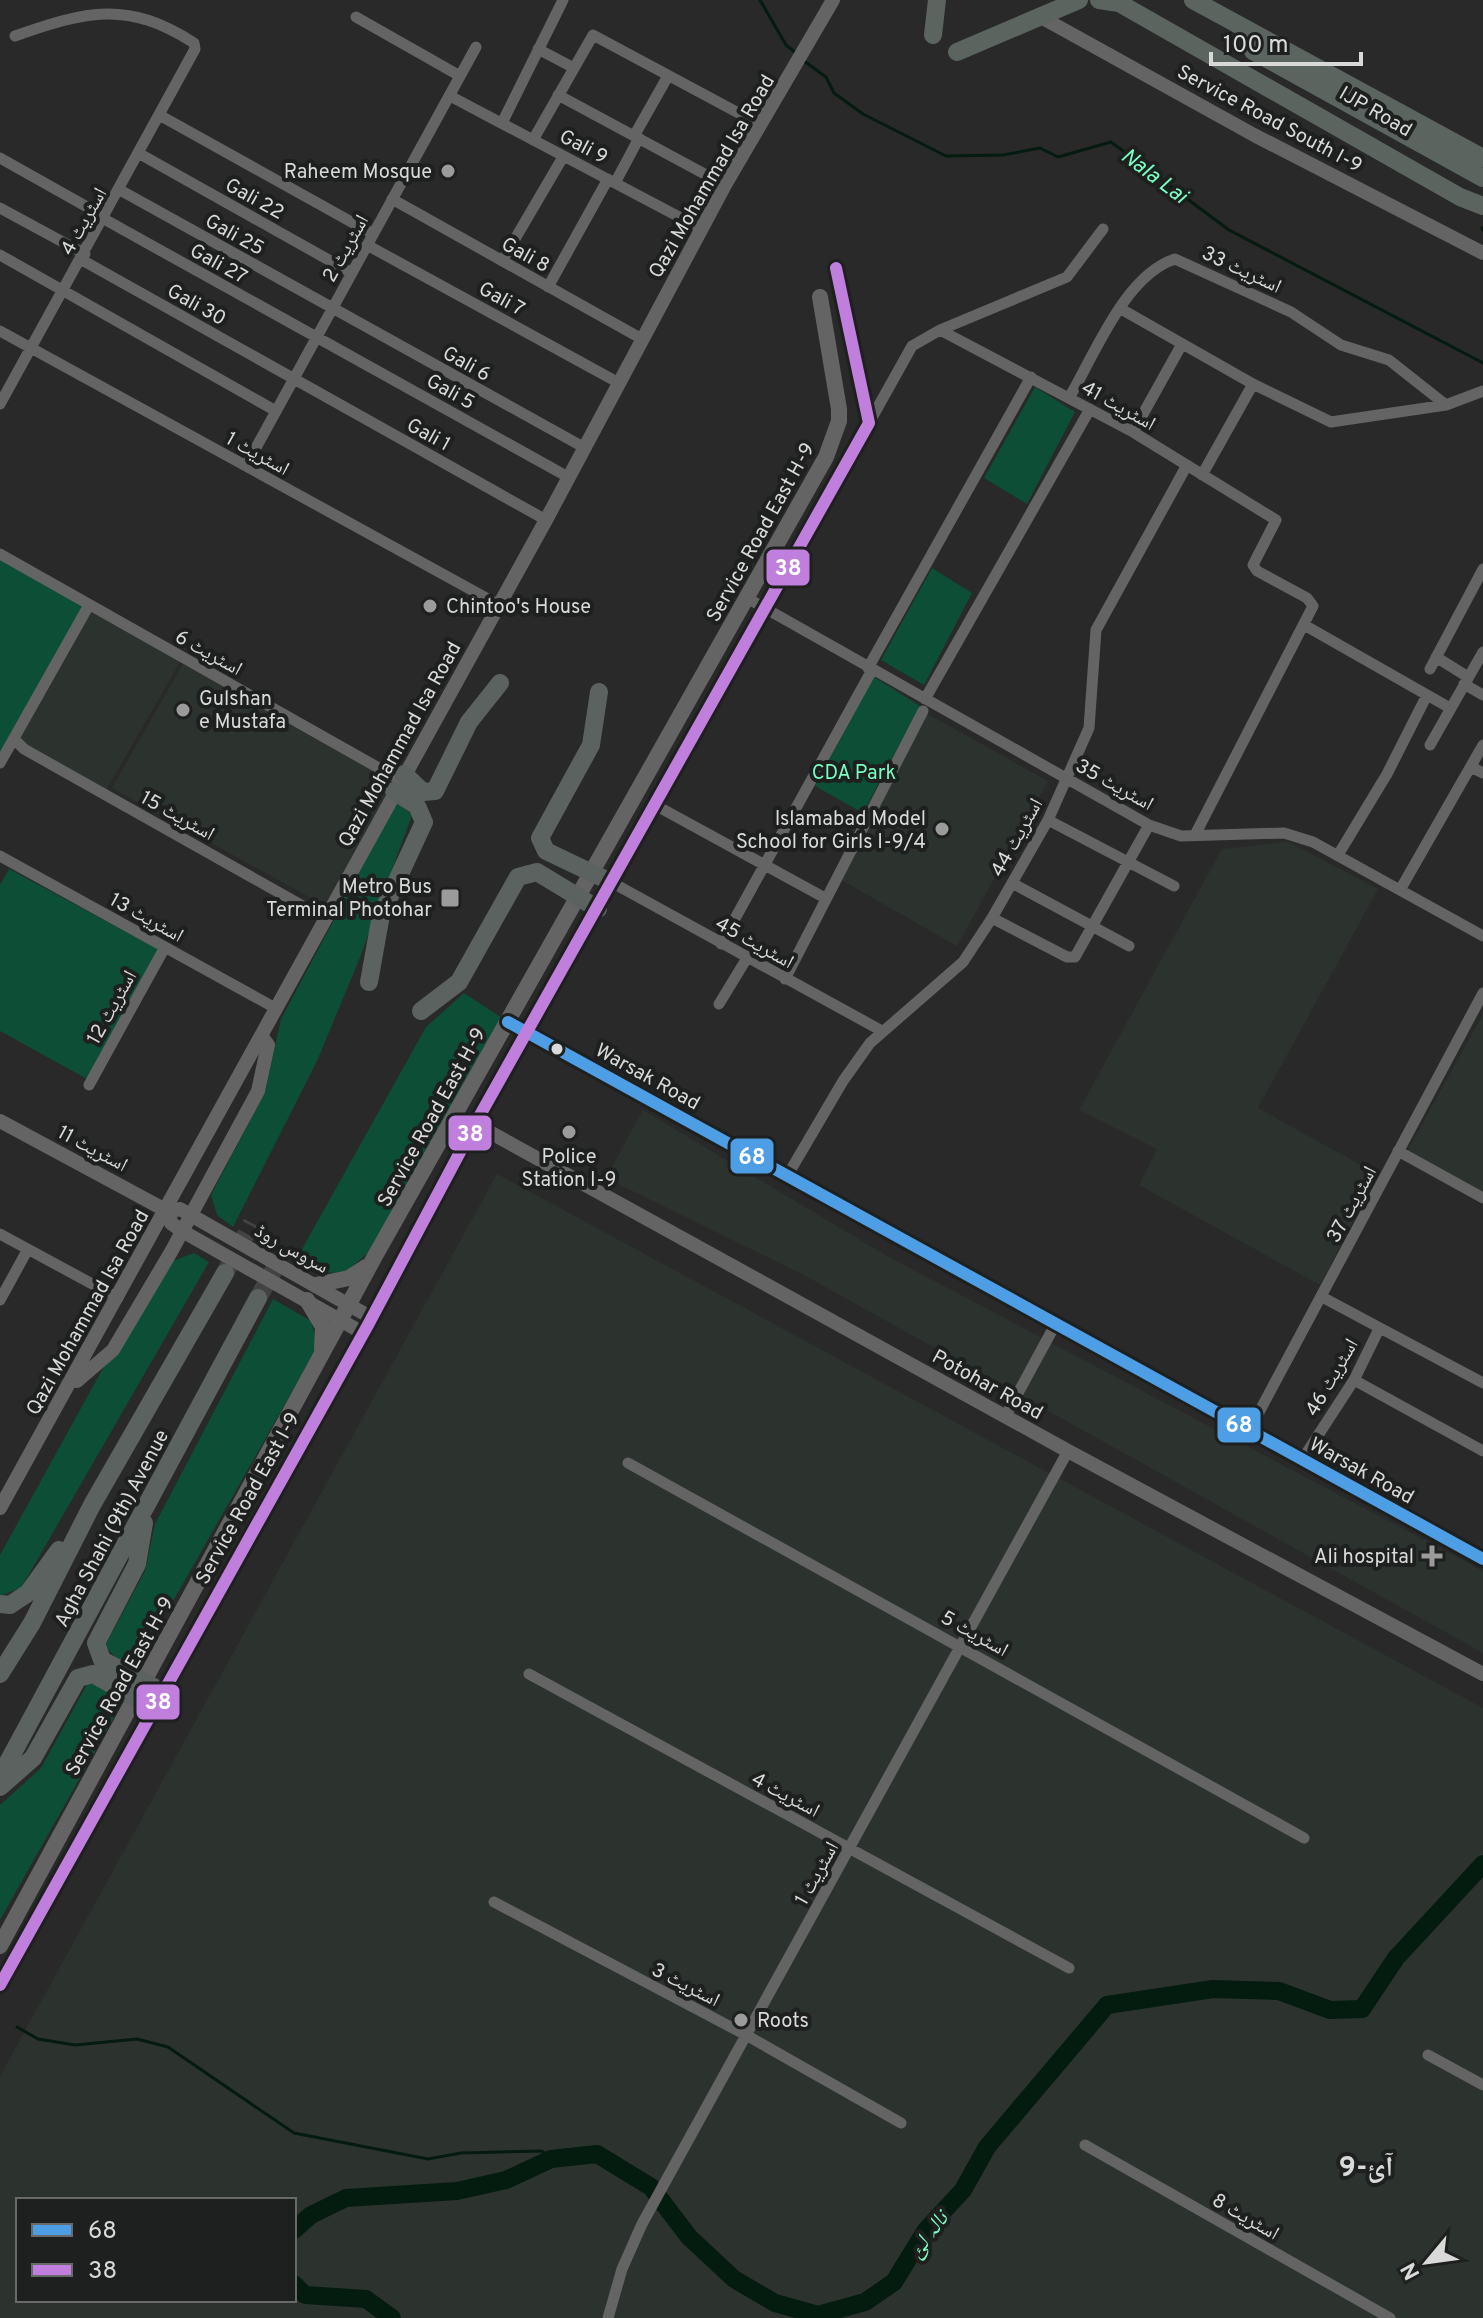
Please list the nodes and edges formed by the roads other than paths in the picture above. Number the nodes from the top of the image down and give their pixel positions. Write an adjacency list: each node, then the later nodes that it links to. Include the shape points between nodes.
1 (563, 0): 13 (street)
2 (833, 0): 22 (street, Qazi Mohammad Isa Road)
3 (937, 0): 10 (highway)
4 (1079, 0): 8 (highway)
5 (1099, 0): 7 (highway)
6 (1193, 0): 28 (highway)
7 (1116, 2): 35 (highway)
8 (1039, 16): 14 (highway); 42 (street, Service Road South I-9)
9 (356, 17): 16 (street)
10 (933, 35)
11 (15, 36): 20 (street, اسٹریٹ 4, via 49,24 128,11 177,31 194,43 195,55)
12 (476, 47): 16 (street, اسٹریٹ 2)
13 (538, 49): 15 (street); 21 (street)
14 (957, 52)
15 (574, 68): 17 (street, via 593,35); 18 (street)
16 (460, 76): 19 (street, اسٹریٹ 2)
17 (668, 76): 22 (street); 23 (street)
18 (558, 95): 23 (street); 24 (street)
19 (450, 96): 21 (street, Gali 9); 34 (street, اسٹریٹ 2)
20 (161, 116): 25 (street, اسٹریٹ 4); 40 (street)
21 (502, 123): 24 (street, Gali 9)
22 (759, 124): 31 (street, Qazi Mohammad Isa Road)
23 (636, 137): 30 (street); 31 (street)
24 (533, 140): 26 (street, Gali 9)
25 (140, 154): 32 (street, اسٹریٹ 4); 47 (street, Gali 22)
26 (563, 157): 30 (street, Gali 9); 45 (street)
27 (0, 158): 37 (street)
28 (1483, 158)
29 (1483, 178): 33 (highway, IJP Road, via 1250,57)
30 (612, 181): 38 (street, Gali 9); 48 (street)
31 (725, 185): 38 (street, Qazi Mohammad Isa Road)
32 (120, 190): 37 (street, اسٹریٹ 4); 51 (street, Gali 25)
33 (1483, 198)
34 (392, 199): 40 (street, اسٹریٹ 2); 45 (street, Gali 8)
35 (1483, 206)
36 (0, 208): 44 (street, Gali 30)
37 (105, 218): 44 (street, اسٹریٹ 4); 55 (street, Gali 27)
38 (702, 229): 56 (street, Qazi Mohammad Isa Road)
39 (1103, 229): 53 (street, via 1067,277)
40 (373, 234): 41 (street, اسٹریٹ 2)
41 (367, 245): 47 (street, اسٹریٹ 2); 61 (street, Gali 7)
42 (1483, 253)
43 (0, 255): 49 (street)
44 (83, 257): 49 (street, اسٹریٹ 4); 60 (street, Gali 30)
45 (502, 261): 48 (street, Gali 8)
46 (836, 268): 65 (main road)
47 (352, 273): 51 (street, اسٹریٹ 2)
48 (548, 287): 56 (street, Gali 8)
49 (64, 292): 58 (street, اسٹریٹ 4); 69 (street)
50 (820, 297): 70 (main road, Service Road East H-9)
51 (333, 308): 55 (street, اسٹریٹ 2); 73 (street, Gali 6)
52 (1121, 309): 57 (street); 64 (street, اسٹریٹ 33); 67 (street, اسٹریٹ 33, via 1146,273 1175,259 1291,312 1341,345 1389,360)
53 (940, 330): 59 (street, اسٹریٹ 41); 71 (street, via 912,346)
54 (0, 331): 58 (street, اسٹریٹ 1)
55 (317, 337): 60 (street, اسٹریٹ 2); 77 (street, Gali 5)
56 (642, 339): 61 (street, Qazi Mohammad Isa Road)
57 (1182, 344): 62 (street); 72 (street)
58 (31, 349): 66 (street, اسٹریٹ 4); 75 (street, اسٹریٹ 1)
59 (1031, 377): 64 (street, اسٹریٹ 41); 88 (street)
60 (294, 379): 69 (street, اسٹریٹ 2); 78 (street, Gali 1)
61 (619, 383): 73 (street, Qazi Mohammad Isa Road)
62 (1253, 384): 67 (street, via 1331,422); 76 (street)
63 (1483, 391): 67 (street)
64 (1069, 398): 68 (street, اسٹریٹ 41)
65 (864, 401): 70 (main road); 71 (main road)
66 (0, 404)
67 (1446, 405)
68 (1090, 409): 72 (street, اسٹریٹ 41); 96 (street)
69 (276, 411): 75 (street, اسٹریٹ 2)
70 (839, 421): 81 (main road, Service Road East H-9, via 826,457)
71 (869, 423): 84 (main road, Service Road East H-9)
72 (1133, 432): 74 (street, اسٹریٹ 41)
73 (585, 448): 77 (street, Qazi Mohammad Isa Road)
74 (1187, 465): 76 (street, اسٹریٹ 41); 105 (street, اسٹریٹ 44, via 1096,630 1089,728)
75 (246, 466): 83 (street, اسٹریٹ 1)
76 (1202, 475): 85 (street, اسٹریٹ 41, via 1276,520 1253,565 1311,601)
77 (568, 477): 78 (street, Qazi Mohammad Isa Road)
78 (546, 520): 83 (street, Qazi Mohammad Isa Road)
79 (0, 554): 82 (street, اسٹریٹ 6)
80 (1483, 569): 87 (street)
81 (747, 598): 84 (street, اسٹریٹ 35); 95 (main road, Service Road East H-9)
82 (89, 605): 99 (street); 106 (street, اسٹریٹ 6)
83 (499, 605): 106 (street, Qazi Mohammad Isa Road)
84 (764, 610): 88 (street, اسٹریٹ 35); 98 (main road, Service Road East H-9)
85 (1306, 626): 94 (street); 110 (street)
86 (1483, 652): 90 (street)
87 (1436, 657): 89 (street); 90 (street)
88 (870, 669): 96 (street, اسٹریٹ 35); 114 (street)
89 (1430, 669)
90 (1466, 680): 93 (street); 97 (street)
91 (500, 683): 106 (main road, via 469,722 435,791)
92 (599, 692): 115 (main road, via 591,745 540,838 546,851)
93 (1483, 695)
94 (1426, 697): 97 (street); 111 (street)
95 (687, 701): 98 (main road); 115 (main road, Service Road East H-9)
96 (924, 705): 105 (street, اسٹریٹ 35); 121 (street)
97 (1450, 708): 100 (street)
98 (706, 711): 107 (main road, Service Road East H-9)
99 (14, 739): 102 (street); 124 (street, اسٹریٹ 15, via 59,770)
100 (1430, 745)
101 (1483, 745): 103 (street)
102 (0, 763)
103 (1471, 767): 104 (street); 119 (street)
104 (1483, 773)
105 (1068, 778): 108 (street, اسٹریٹ 44); 109 (street, اسٹریٹ 35)
106 (399, 782): 124 (street, Qazi Mohammad Isa Road); 132 (main road, via 424,822 381,915)
107 (655, 805): 114 (street); 116 (main road, Service Road East H-9)
108 (1048, 820): 113 (street); 117 (street, اسٹریٹ 44)
109 (1149, 825): 110 (street, اسٹریٹ 35, via 1181,836); 113 (street)
110 (1196, 833): 111 (street, اسٹریٹ 35, via 1284,833)
111 (1338, 855): 119 (street, اسٹریٹ 35)
112 (0, 856): 129 (street, اسٹریٹ 13)
113 (1126, 862): 118 (street); 125 (street)
114 (764, 865): 121 (street); 127 (street)
115 (591, 874): 116 (main road); 120 (main road, Service Road East H-9)
116 (611, 882): 122 (main road, Service Road East H-9); 127 (street, اسٹریٹ 45)
117 (1012, 883): 123 (street, اسٹریٹ 44); 125 (street)
118 (1174, 886)
119 (1400, 890): 126 (street, اسٹریٹ 35)
120 (577, 897): 122 (main road); 136 (main road, via 537,872 518,877 459,982); 137 (main road, Service Road East H-9)
121 (825, 898): 131 (street)
122 (598, 909): 139 (main road, Service Road East H-9)
123 (992, 918): 125 (street, via 1071,958); 138 (street, اسٹریٹ 44, via 963,962)
124 (326, 919): 135 (street, Qazi Mohammad Isa Road)
125 (1093, 925): 128 (street)
126 (1481, 930)
127 (721, 944): 130 (street, اسٹریٹ 45)
128 (1129, 946)
129 (165, 947): 135 (street, اسٹریٹ 13); 141 (street, اسٹریٹ 12)
130 (747, 958): 131 (street, اسٹریٹ 45); 134 (street)
131 (785, 979): 138 (street, اسٹریٹ 45)
132 (369, 982)
133 (1483, 993): 144 (street, اسٹریٹ 37)
134 (719, 1004)
135 (277, 1009): 140 (street, Qazi Mohammad Isa Road)
136 (421, 1011)
137 (508, 1022): 139 (street, Warsak Road); 152 (main road, Service Road East H-9)
138 (882, 1031): 145 (street, اسٹریٹ 44, via 843,1081)
139 (528, 1033): 143 (main road, Service Road East H-9); 145 (street, Warsak Road)
140 (262, 1037): 147 (street, Qazi Mohammad Isa Road); 148 (street, via 268,1045 258,1091)
141 (89, 1085)
142 (0, 1121): 147 (street, اسٹریٹ 11)
143 (475, 1124): 162 (main road, Service Road East H-9); 170 (street, Potohar Road)
144 (1398, 1151): 146 (street); 155 (street, اسٹریٹ 37)
145 (786, 1178): 163 (street, Warsak Road)
146 (1483, 1198)
147 (168, 1211): 148 (street, سروس روڈ, via 180,1209); 149 (street, سروس روڈ, via 171,1223); 156 (street, Qazi Mohammad Isa Road)
148 (191, 1215): 149 (street); 154 (street, سروس روڈ)
149 (182, 1231): 159 (street, سروس روڈ); 167 (street, via 113,1350 77,1381)
150 (0, 1234): 151 (street)
151 (28, 1249): 156 (street); 158 (street)
152 (375, 1256): 154 (main road, via 349,1278); 160 (main road, Service Road East H-9)
153 (225, 1273): 176 (main road, Agha Shahi (9th) Avenue)
154 (316, 1285): 160 (street, سروس روڈ)
155 (1322, 1297): 164 (street); 171 (street, اسٹریٹ 37)
156 (118, 1298): 167 (street, Qazi Mohammad Isa Road)
157 (258, 1298): 177 (main road, Agha Shahi (9th) Avenue)
158 (0, 1300)
159 (307, 1300): 161 (street, سروس روڈ); 165 (main road, via 323,1327)
160 (349, 1304): 161 (main road, Service Road East H-9); 162 (street, سروس روڈ)
161 (341, 1319): 162 (street, سروس روڈ); 165 (main road, Service Road East H-9)
162 (368, 1325): 186 (main road, Service Road East I-9)
163 (1055, 1325): 170 (street); 171 (street, Warsak Road)
164 (1379, 1329): 168 (street, اسٹریٹ 46); 169 (street, اسٹریٹ 46)
165 (320, 1359): 185 (main road, Service Road East H-9)
166 (1483, 1367): 169 (street)
167 (72, 1379): 178 (street, Qazi Mohammad Isa Road)
168 (1354, 1380): 173 (street); 174 (street, اسٹریٹ 46)
169 (1479, 1381)
170 (1005, 1417): 172 (street, Potohar Road)
171 (1249, 1431): 174 (street, Warsak Road)
172 (1068, 1451): 181 (street, اسٹریٹ 1); 184 (street, Potohar Road)
173 (1483, 1451)
174 (1302, 1460): 179 (street, Warsak Road)
175 (628, 1463): 181 (street, اسٹریٹ 5)
176 (92, 1505): 180 (main road, via 28,1593 10,1605); 182 (main road, Agha Shahi (9th) Avenue)
177 (147, 1505): 185 (main road, via 137,1564 96,1643 102,1660); 187 (main road, Agha Shahi (9th) Avenue)
178 (0, 1508)
179 (1483, 1559)
180 (0, 1604)
181 (962, 1646): 189 (street, اسٹریٹ 5); 190 (street, اسٹریٹ 1)
182 (0, 1674)
183 (529, 1674): 190 (street, اسٹریٹ 4)
184 (1483, 1674)
185 (139, 1690): 186 (main road); 188 (main road, via 93,1674 78,1678 33,1758); 192 (main road, Service Road East H-9)
186 (157, 1700): 194 (main road, Service Road East I-9)
187 (0, 1777)
188 (0, 1787)
189 (1304, 1838)
190 (850, 1849): 193 (street, اسٹریٹ 4); 195 (street, اسٹریٹ 1)
191 (494, 1902): 195 (street, اسٹریٹ 3)
192 (0, 1946)
193 (1069, 1968)
194 (0, 1985)
195 (746, 2035): 198 (street, اسٹریٹ 3); 200 (street, اسٹریٹ 1, via 642,2224)
196 (1428, 2055): 197 (street)
197 (1483, 2085)
198 (901, 2123)
199 (1085, 2145): 201 (street, اسٹریٹ 8)
200 (608, 2318)
201 (1390, 2318)

